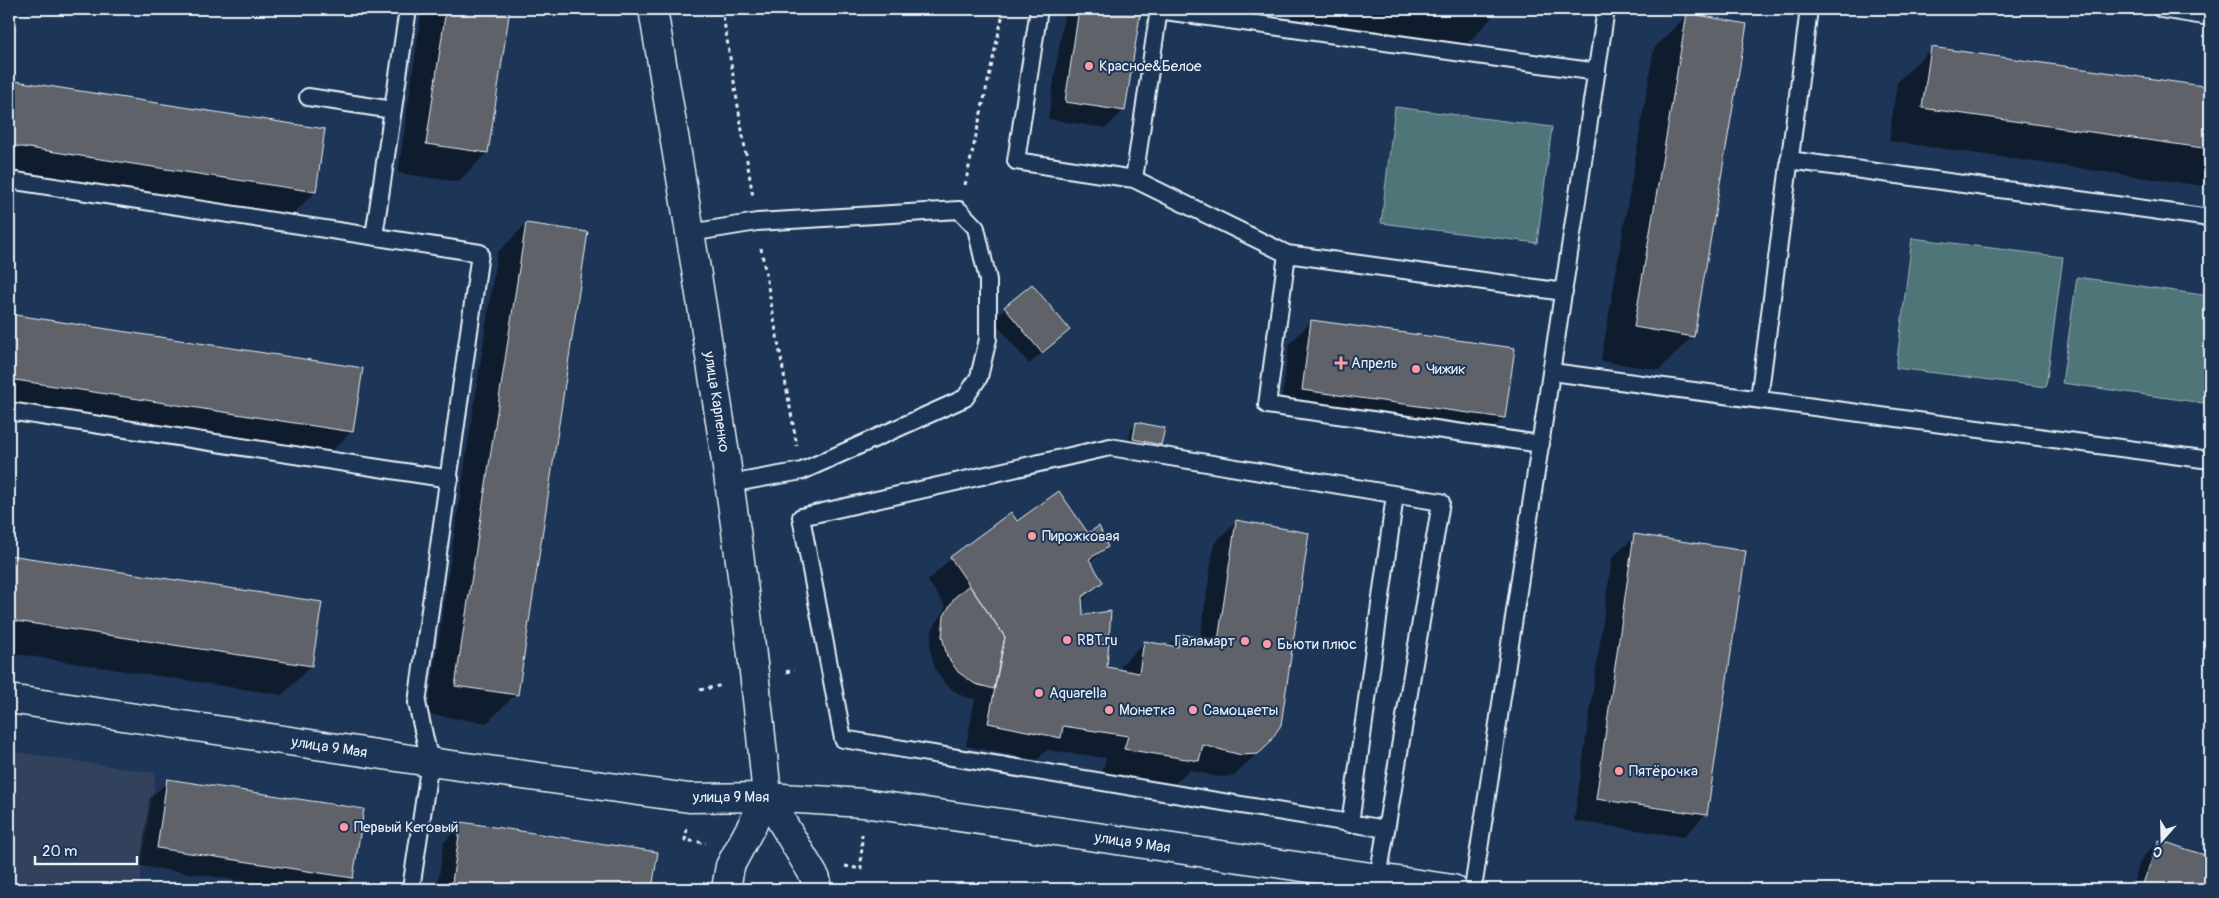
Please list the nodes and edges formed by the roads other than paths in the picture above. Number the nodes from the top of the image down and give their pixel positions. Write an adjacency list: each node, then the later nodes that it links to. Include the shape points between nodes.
1 (408, 9): 11 (lane)
2 (653, 9): 16 (main road, улица Карпенко)
3 (1039, 9): 13 (lane, via 1016,161)
4 (1606, 9): 9 (lane)
5 (1809, 9): 12 (lane)
6 (2161, 9): 8 (lane)
7 (1158, 10): 9 (lane); 13 (lane)
8 (2210, 17)
9 (1596, 72): 19 (lane)
10 (308, 96): 11 (lane)
11 (393, 110): 17 (lane)
12 (1789, 160): 15 (lane); 21 (lane)
13 (1134, 179): 18 (lane)
14 (9, 180): 17 (lane)
15 (2210, 218)
16 (690, 233): 26 (main road, улица Карпенко); 26 (lane, via 757,222 959,210 976,228 988,280 988,339 979,377 964,398 802,471)
17 (374, 236): 25 (lane, via 480,253)
18 (1287, 254): 19 (lane); 23 (lane, via 1266,405)
19 (1564, 292): 20 (lane)
20 (1552, 372): 21 (lane); 23 (lane)
21 (1759, 399): 24 (lane)
22 (9, 411): 25 (lane)
23 (1541, 444): 38 (lane)
24 (2210, 460)
25 (450, 479): 29 (lane, via 417,703)
26 (729, 484): 30 (main road, улица Карпенко, via 756,678)
27 (1395, 495): 31 (lane); 31 (lane, via 1110,447 801,517 843,739); 32 (lane, via 1441,502)
28 (9, 699): 29 (main road, улица 9 Мая)
29 (430, 762): 30 (main road, улица 9 Мая, via 690,798); 34 (lane)
30 (768, 797): 33 (main road, улица 9 Мая, via 863,803); 35 (main road, via 730,866); 36 (main road, улица Карпенко, via 816,879)
31 (1350, 824): 32 (lane)
32 (1386, 829): 33 (lane)
33 (1378, 878): 37 (main road, улица 9 Мая)
34 (411, 889)
35 (726, 889)
36 (815, 889)
37 (1453, 889)
38 (1473, 889)

